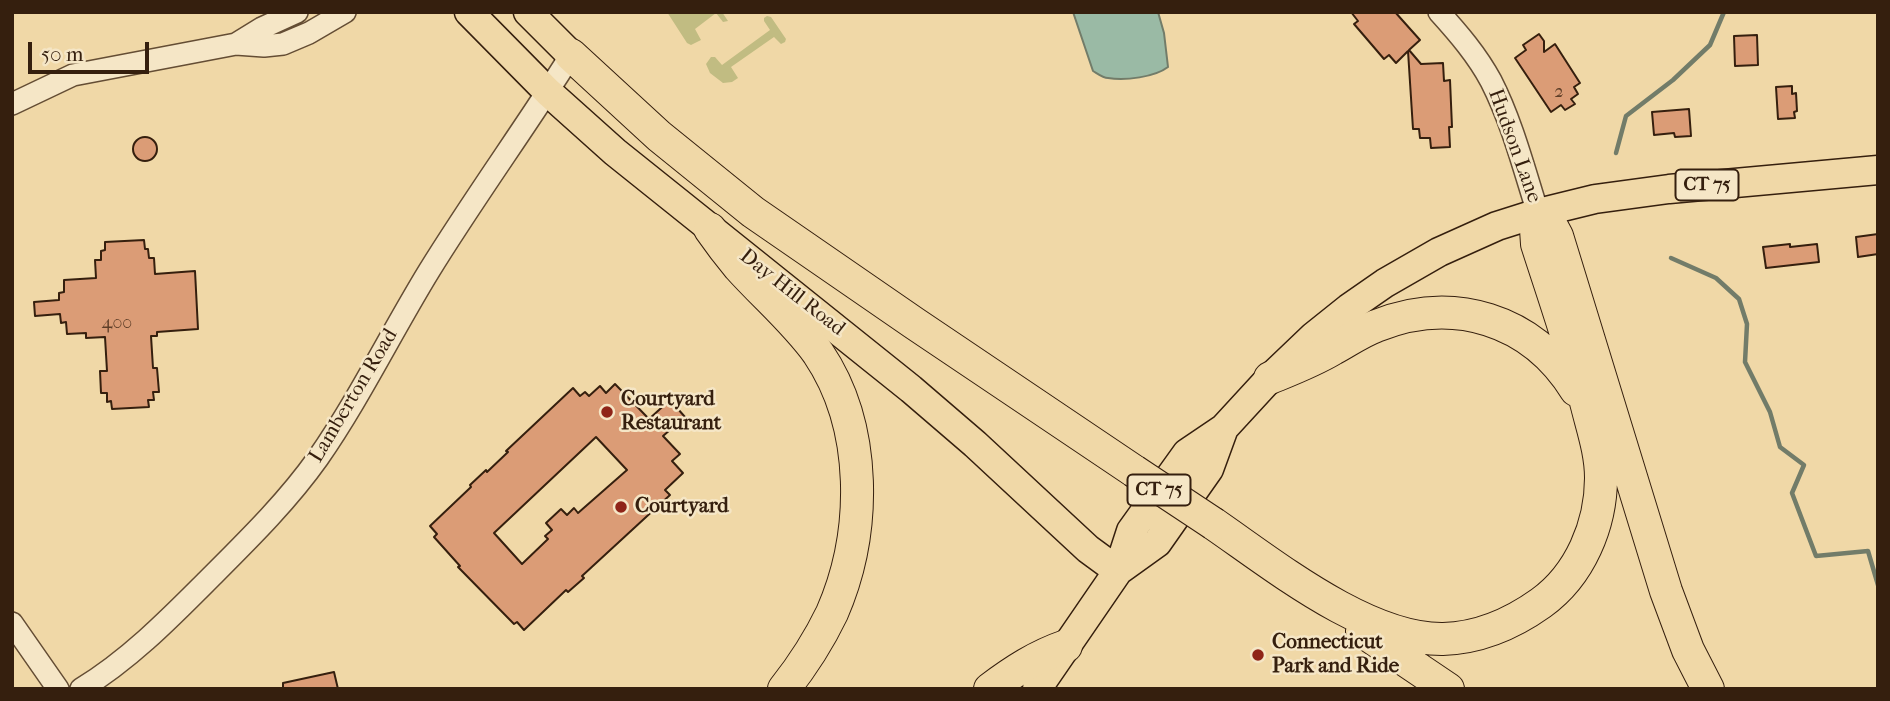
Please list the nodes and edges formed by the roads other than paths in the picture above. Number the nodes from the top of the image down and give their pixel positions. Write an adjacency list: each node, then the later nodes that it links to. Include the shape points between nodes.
1 (297, 12): 6 (street)
2 (345, 12): 6 (street, via 284,44)
3 (469, 12): 8 (main road, Day Hill Road)
4 (528, 12): 7 (main road)
5 (1439, 12): 11 (street, Hudson Lane, via 1491,81)
6 (236, 44): 9 (street, via 73,75)
7 (571, 55): 8 (street, Lamberton Road); 16 (highway, bridge, via 659,136 753,212)
8 (548, 92): 12 (main road, Day Hill Road); 20 (street, Lamberton Road, via 449,240 345,416 304,476 251,538 178,610 124,659)
9 (12, 104)
10 (1878, 170): 11 (main road, CT 75, via 1634,193)
11 (1538, 213): 13 (main road, CT 75, via 1459,242 1385,283 1323,329); 14 (highway, via 1538,244); 25 (highway, via 1557,236 1666,591)
12 (710, 229): 15 (main road, Day Hill Road, via 911,389); 21 (highway, via 818,354 842,400 853,443 856,512 845,573 822,632)
13 (1270, 377): 14 (highway, via 1386,322 1429,312 1474,315 1505,326 1546,353 1581,398); 15 (main road, CT 75, via 1224,428 1209,469 1157,543)
14 (1591, 423): 16 (highway, via 1601,479 1590,536 1563,583 1524,615 1479,633 1432,638 1372,623)
15 (1118, 570): 18 (main road, CT 75)
16 (1318, 595): 24 (highway, via 1349,622)
17 (12, 622): 19 (street)
18 (1066, 646): 22 (highway, via 1026,663); 23 (main road, CT 75)
19 (58, 689)
20 (80, 689)
21 (784, 689)
22 (990, 689)
23 (1037, 689)
24 (1448, 689)
25 (1708, 689)

